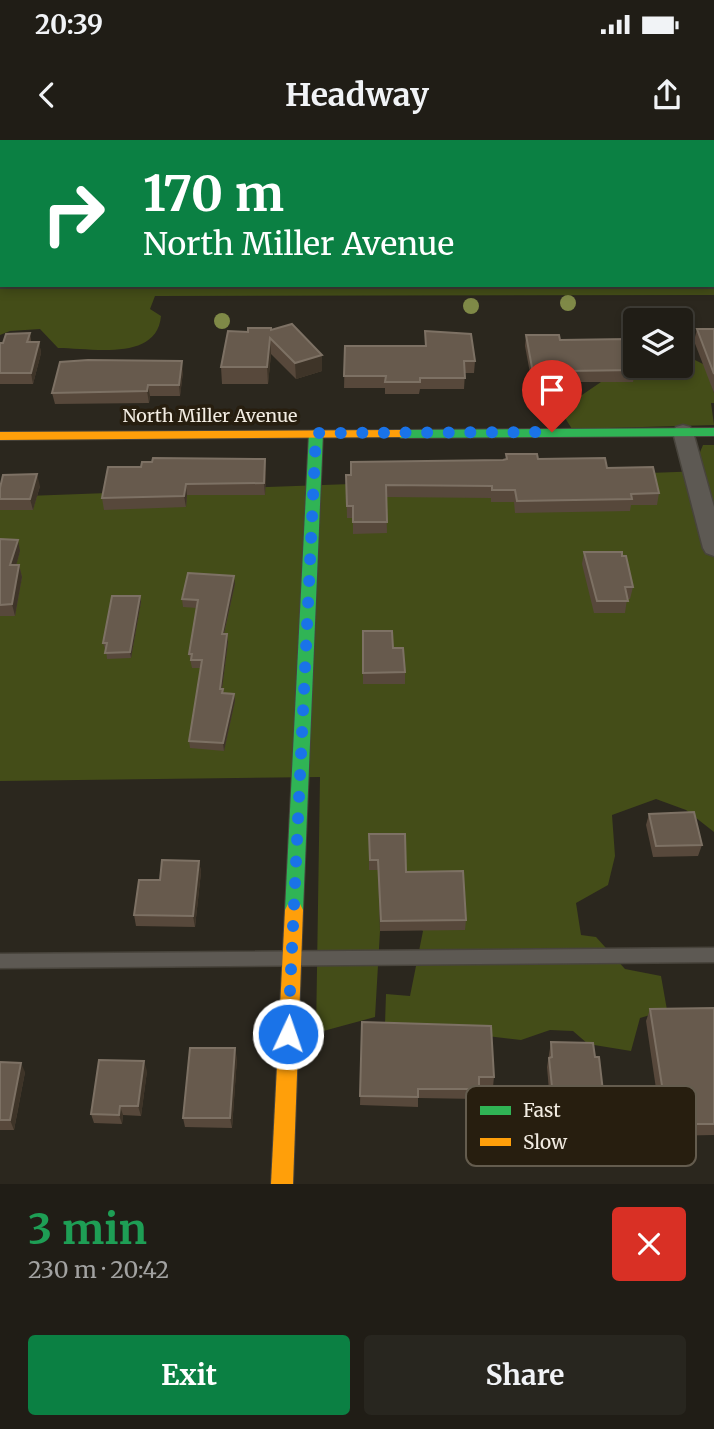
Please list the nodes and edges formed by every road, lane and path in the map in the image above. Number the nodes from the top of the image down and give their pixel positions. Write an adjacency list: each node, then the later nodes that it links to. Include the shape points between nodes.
1 (683, 432): 2 (street, North Miller Avenue); 3 (street, North Miller Avenue); 5 (street)
2 (714, 432)
3 (316, 433): 4 (street, North Miller Avenue); 7 (street)
4 (0, 436)
5 (714, 548)
6 (714, 955): 7 (lane)
7 (292, 958): 8 (lane); 9 (street)
8 (0, 961)
9 (282, 1184)

